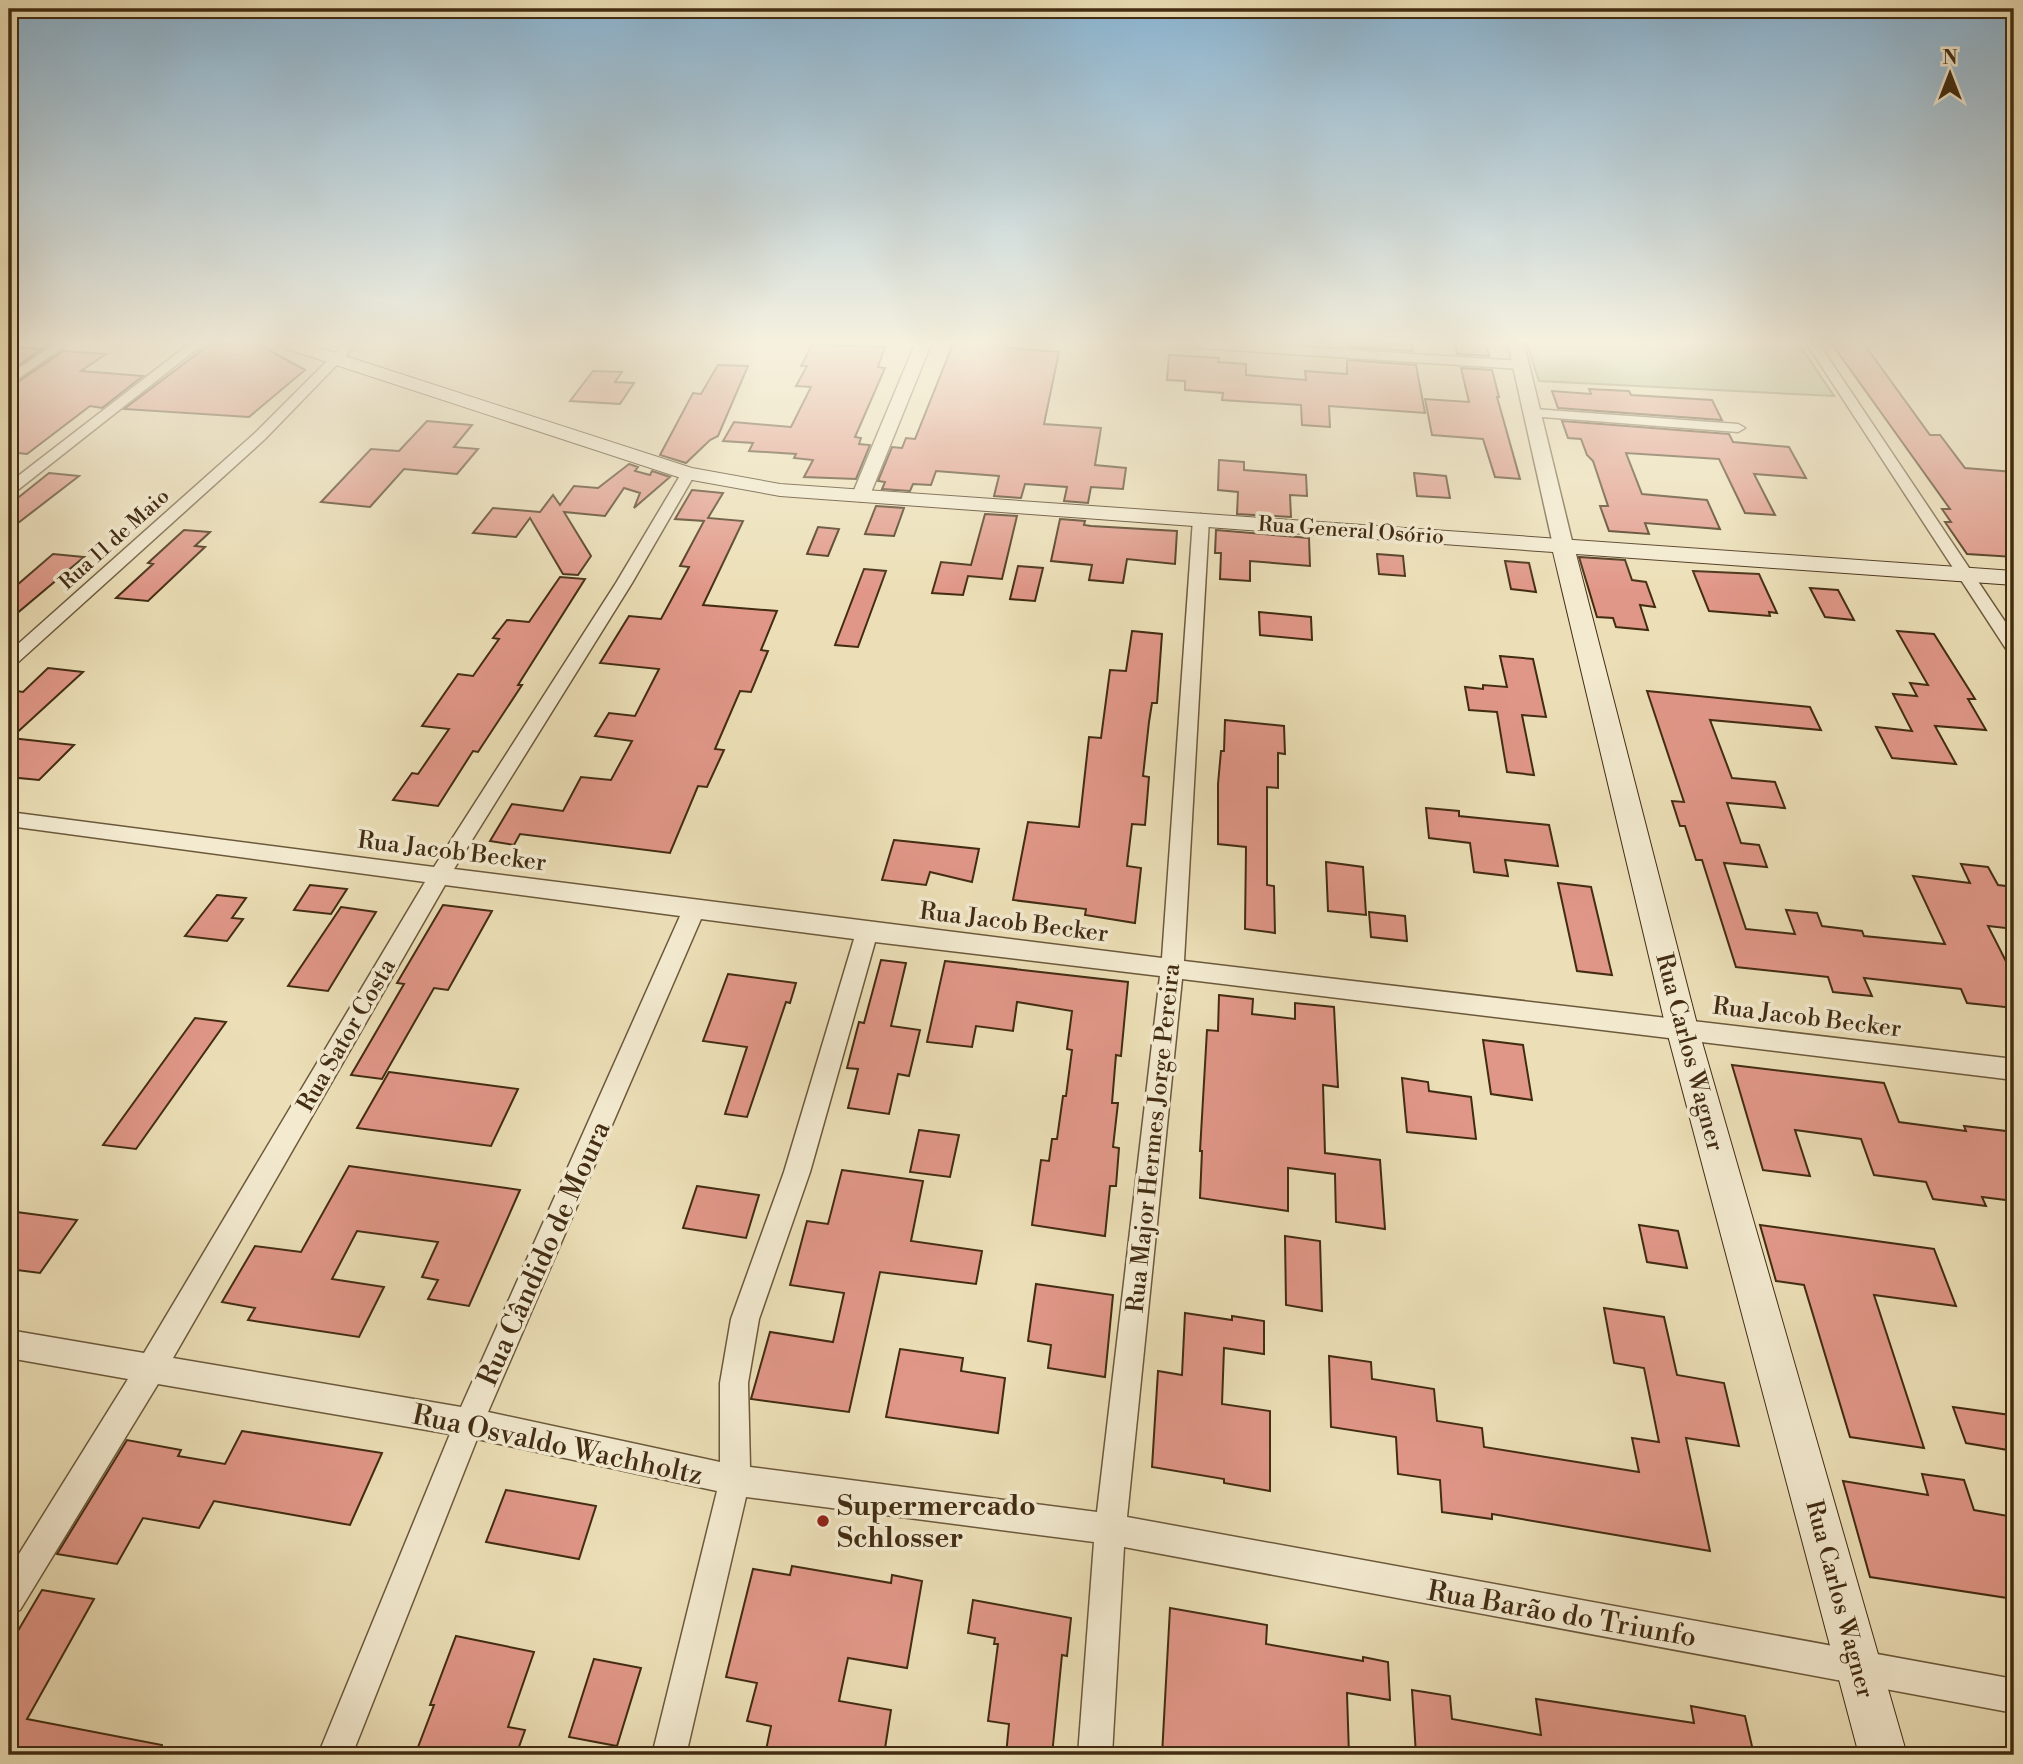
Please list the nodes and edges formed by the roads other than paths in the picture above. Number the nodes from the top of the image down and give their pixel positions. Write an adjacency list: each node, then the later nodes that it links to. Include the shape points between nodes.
1 (91, 426): 10 (street)
2 (270, 426): 17 (street, Rua 11 de Maio)
3 (542, 426): 9 (main road, Rua General Osório)
4 (889, 426): 11 (street)
5 (1537, 426): 13 (street, Rua Carlos Wagner)
6 (1717, 426): 8 (street)
7 (1868, 426): 14 (street)
8 (1738, 428)
9 (688, 474): 11 (main road, Rua General Osório, via 780,490); 19 (street, Rua Sator Costa)
10 (9, 490)
11 (861, 495): 12 (main road, Rua General Osório)
12 (1201, 519): 13 (main road, Rua General Osório); 22 (street, Rua Major Hermes Jorge Pereira)
13 (1563, 545): 14 (main road, Rua General Osório); 23 (main road, Rua Carlos Wagner)
14 (1966, 575): 15 (main road, Rua General Osório); 16 (street)
15 (2014, 578)
16 (2014, 648)
17 (9, 661)
18 (9, 819): 19 (street, Rua Jacob Becker)
19 (439, 876): 20 (street, Rua Jacob Becker); 26 (street, Rua Sator Costa)
20 (694, 909): 21 (street, Rua Jacob Becker); 27 (street, Rua Cândido de Moura)
21 (867, 932): 22 (street, Rua Jacob Becker); 28 (street, via 797,1172 745,1319 734,1383)
22 (1172, 967): 23 (street, Rua Jacob Becker); 29 (street, Rua Major Hermes Jorge Pereira)
23 (1682, 1028): 24 (street, Rua Jacob Becker); 31 (main road, Rua Carlos Wagner)
24 (2014, 1069)
25 (9, 1344): 26 (street, Rua Osvaldo Wachholtz)
26 (149, 1370): 27 (street, Rua Osvaldo Wachholtz); 30 (street, Rua Sator Costa)
27 (469, 1423): 28 (street, Rua Osvaldo Wachholtz); 33 (street, Rua Cândido de Moura)
28 (735, 1480): 29 (street, Rua Osvaldo Wachholtz); 34 (street)
29 (1110, 1529): 31 (street, Rua Barão do Triunfo); 35 (street, Rua Major Hermes Jorge Pereira)
30 (9, 1599)
31 (1859, 1668): 32 (street, Rua Barão do Triunfo); 36 (main road, Rua Carlos Wagner)
32 (2014, 1696)
33 (335, 1755)
34 (670, 1755)
35 (1095, 1755)
36 (1883, 1755)

